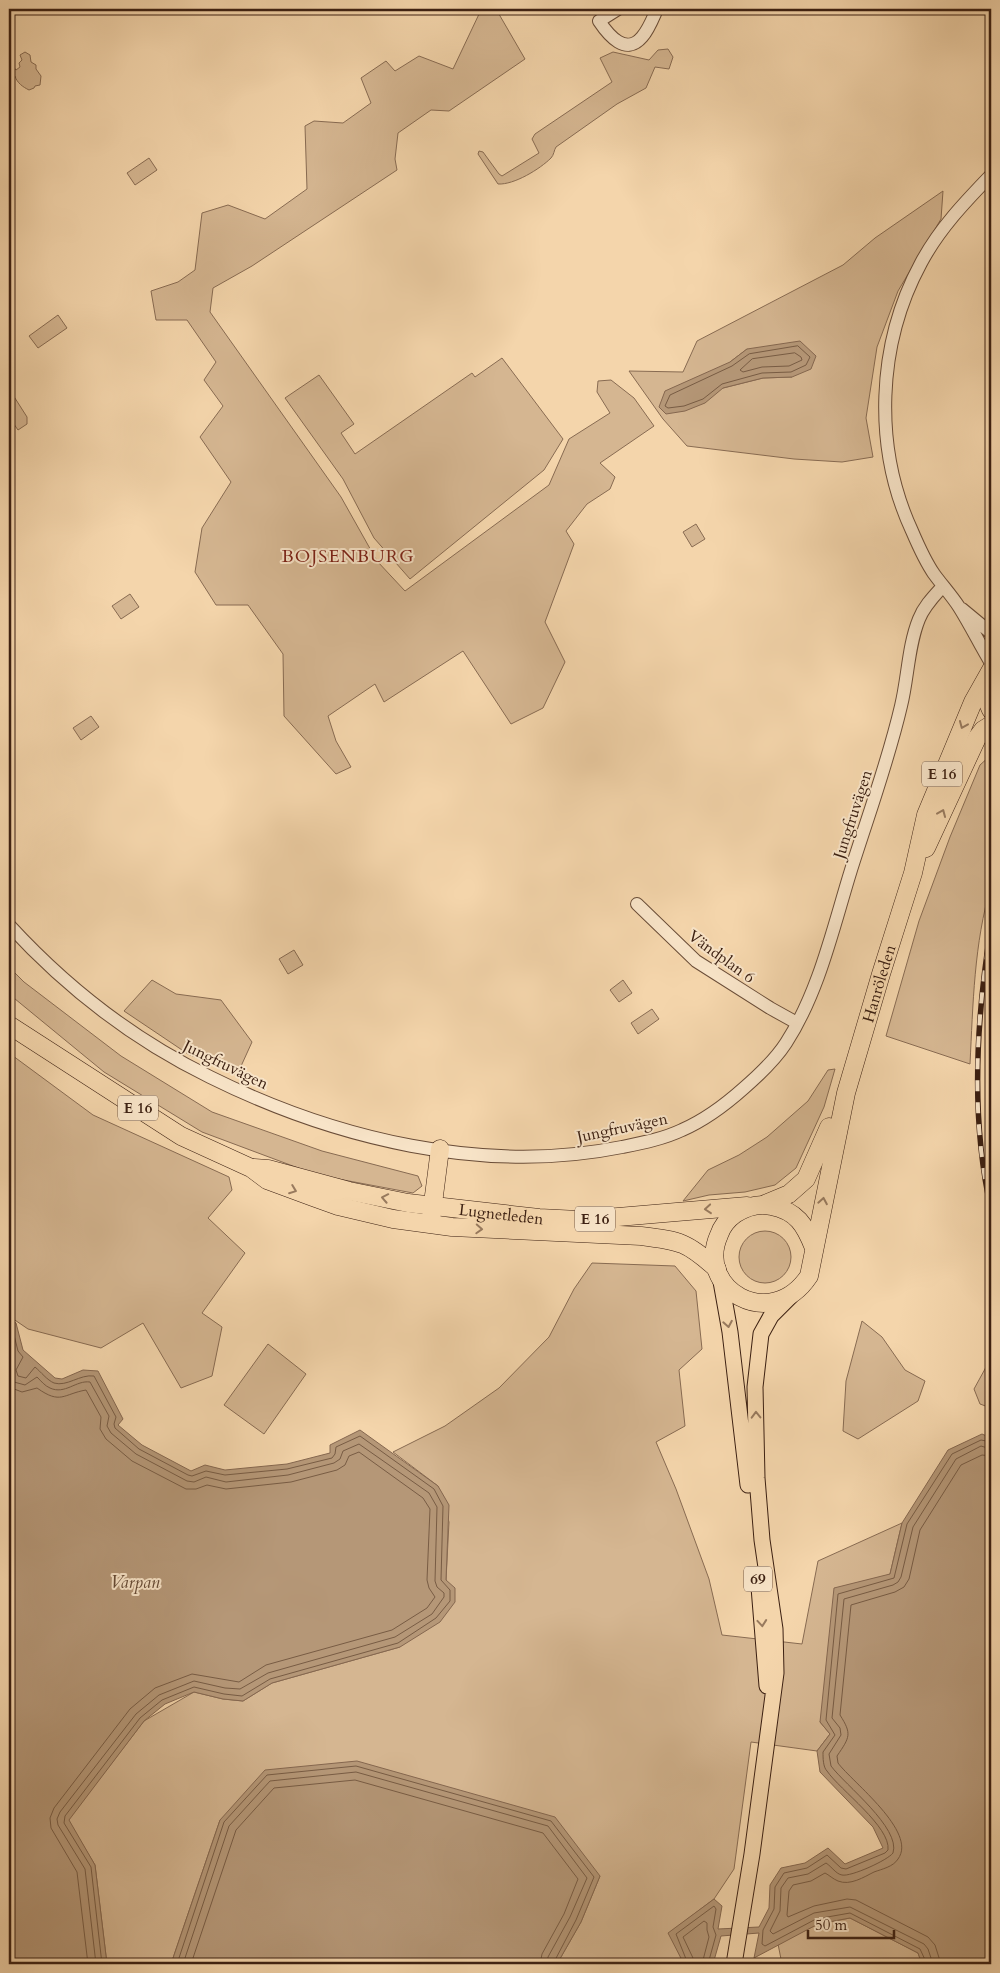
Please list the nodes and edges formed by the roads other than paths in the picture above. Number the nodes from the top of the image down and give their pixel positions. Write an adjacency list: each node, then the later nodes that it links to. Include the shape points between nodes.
1 (618, 9): 2 (street, via 599,21 614,40 631,44 643,36)
2 (657, 9)
3 (991, 175): 4 (street, via 940,231 920,263 900,314 886,384 885,418 896,488 911,530 931,569)
4 (944, 586): 5 (street); 15 (street, Jungfruvägen, via 918,622 887,757 817,978)
5 (959, 606): 6 (street); 7 (street)
6 (991, 633)
7 (991, 663)
8 (988, 676): 9 (highway, Hanröleden / E 16, via 985,696); 11 (highway, Hanröleden / E 16, one-way to 11, via 973,702 937,786 926,815)
9 (991, 710)
10 (991, 725): 11 (highway, Hanröleden / E 16, one-way to 10, via 977,738)
11 (913, 873): 18 (highway, Hanröleden / E 16)
12 (637, 904): 15 (street, Vändplan 6, via 696,961)
13 (9, 925): 19 (street, Jungfruvägen, via 82,995 131,1031 209,1077 319,1122)
14 (9, 1014): 17 (highway, Lugnetleden / E 16)
15 (797, 1023): 19 (street, Jungfruvägen, via 775,1058 729,1101 705,1118 663,1137 613,1149 560,1154 480,1155)
16 (9, 1025): 17 (highway, Lugnetleden / E 16)
17 (31, 1038): 20 (highway, Lugnetleden / E 16, via 181,1136)
18 (846, 1093): 21 (highway, Hanröleden / E 16, via 806,1179 789,1194); 24 (highway, Hanröleden / E 16, one-way to 18)
19 (440, 1149): 22 (highway)
20 (251, 1168): 22 (highway, Lugnetleden / E 16, one-way to 20, via 349,1191 268,1169); 23 (highway, Lugnetleden / E 16, one-way to 23, via 267,1180 338,1206)
21 (761, 1205): 22 (highway, Lugnetleden / E 16, one-way to 22, via 579,1220); 24 (highway, via 782,1208 796,1217 807,1230); 25 (highway, E 16, via 737,1213 722,1228 714,1255)
22 (432, 1207): 23 (highway)
23 (430, 1225): 25 (highway, Lugnetleden / E 16, one-way to 25, via 668,1239 684,1243 701,1254)
24 (814, 1248): 26 (highway, E 16, via 809,1276)
25 (718, 1273): 26 (highway, via 730,1290 744,1299 776,1302); 27 (main road, 69, one-way to 27, via 730,1332 745,1452)
26 (792, 1295): 27 (main road, 69, one-way to 26, via 775,1689 776,1650 760,1520 755,1387 761,1334 771,1316)
27 (771, 1705): 28 (main road, 69)
28 (734, 1964)

